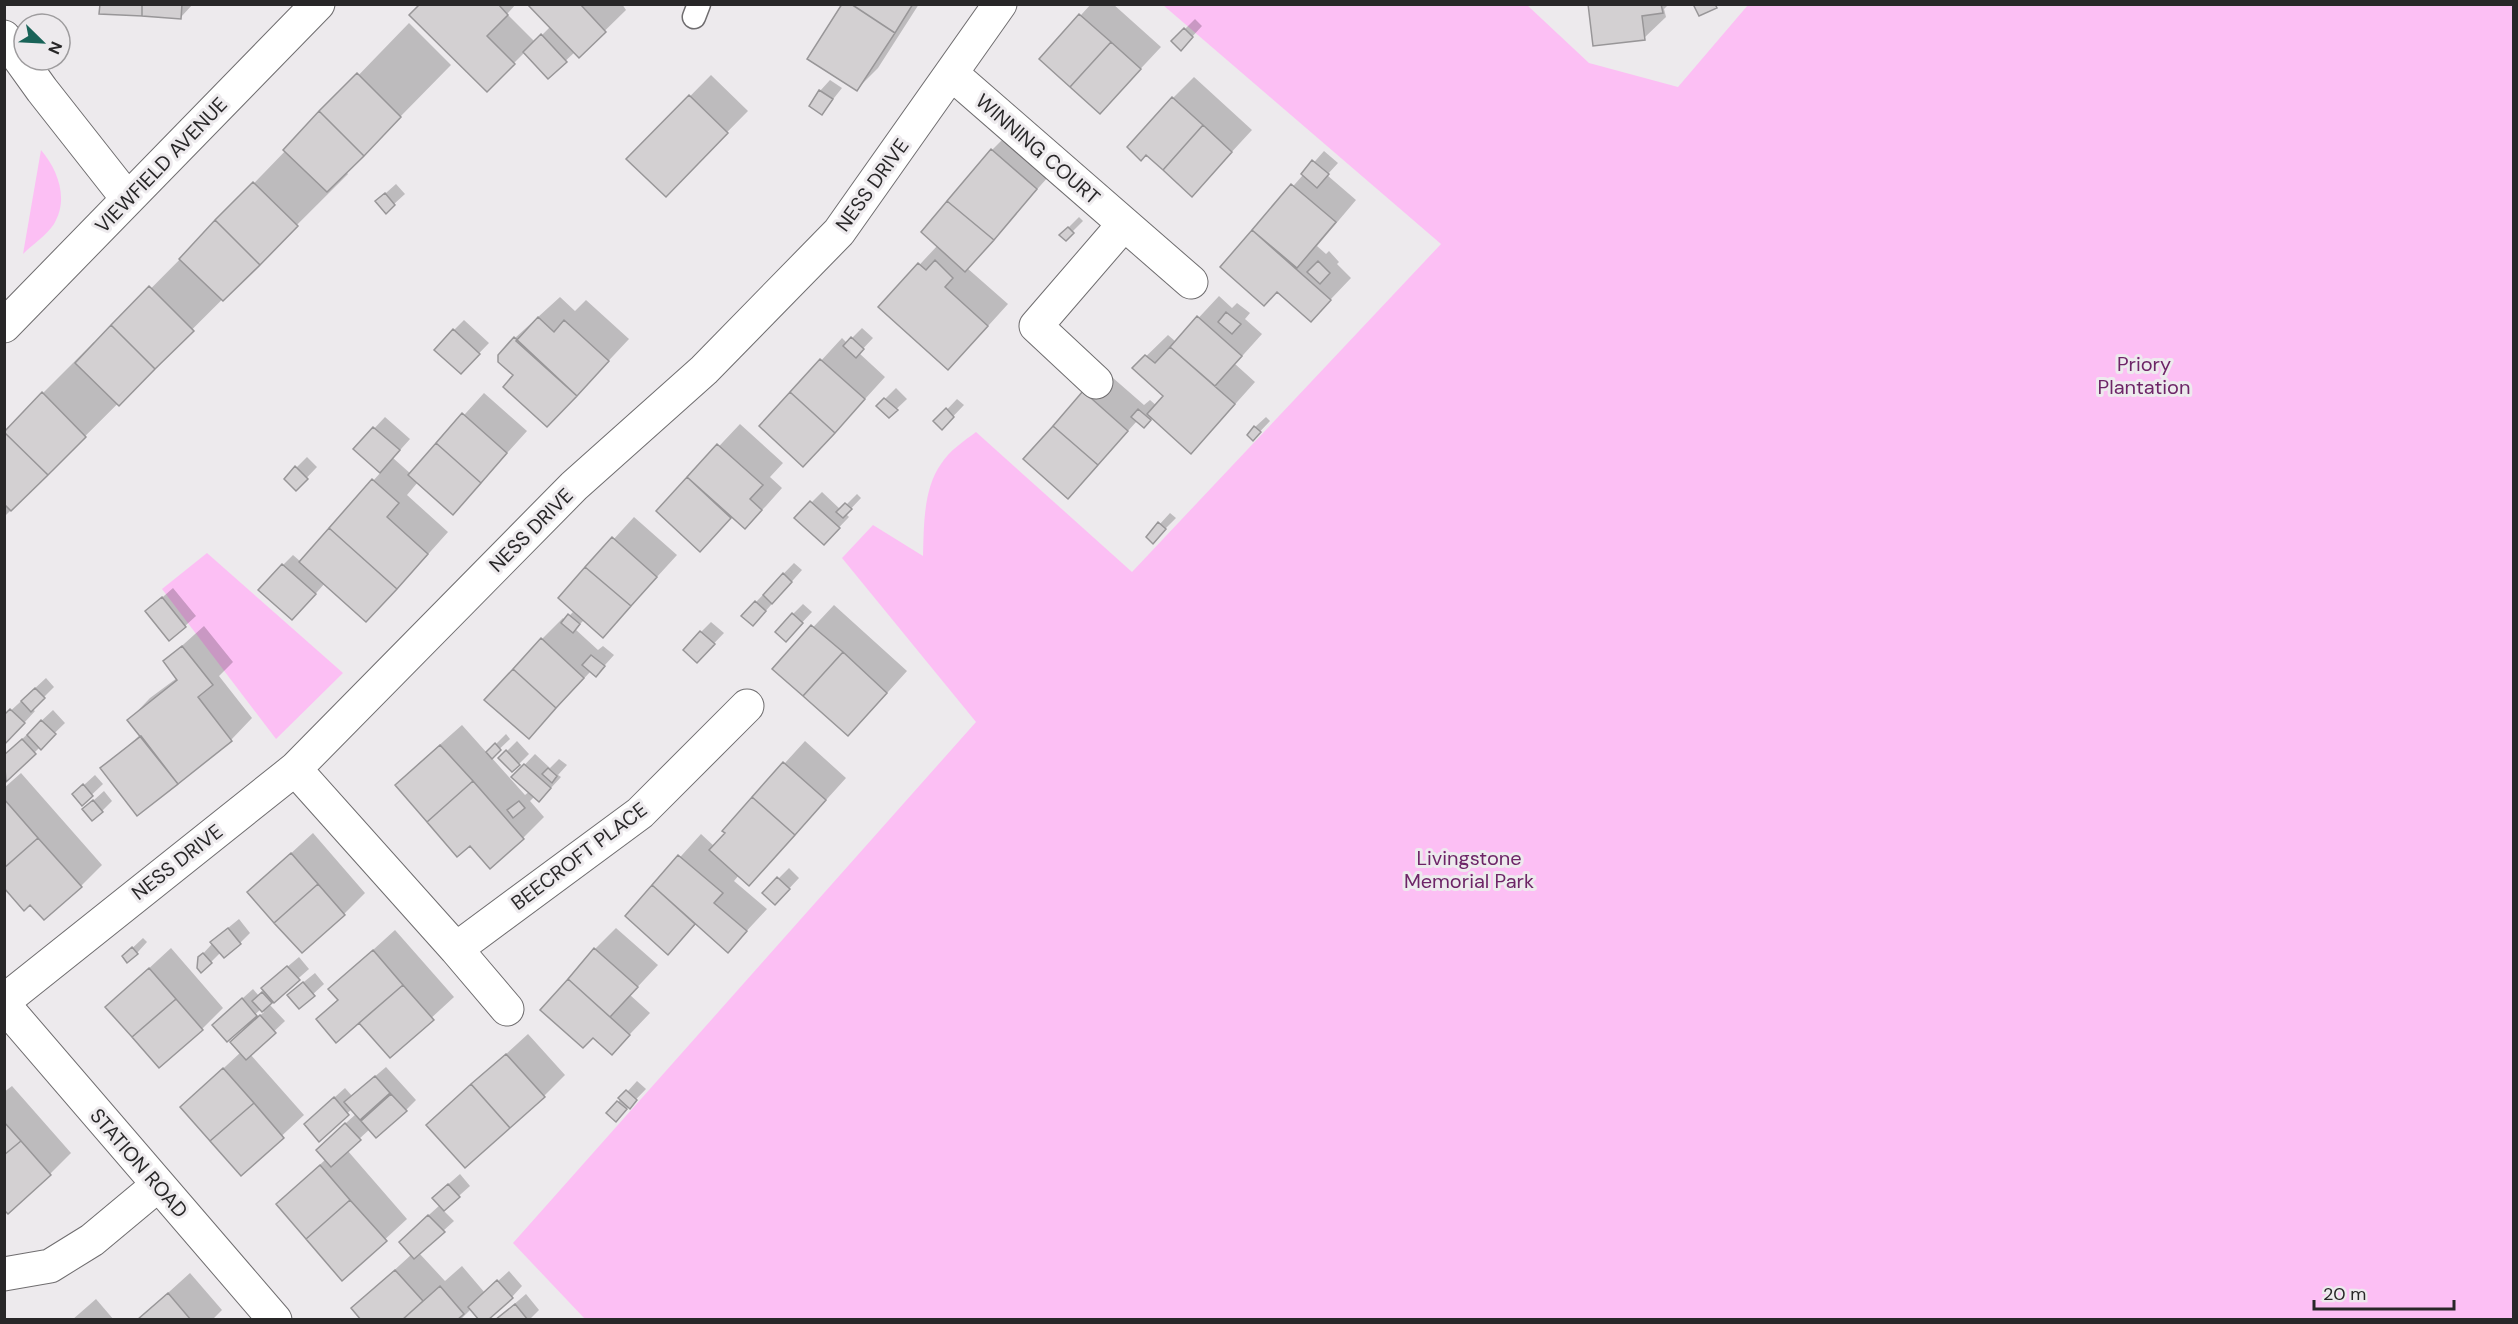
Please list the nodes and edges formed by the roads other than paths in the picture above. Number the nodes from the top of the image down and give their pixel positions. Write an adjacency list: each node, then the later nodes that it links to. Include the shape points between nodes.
1 (318, 4): 5 (street, VIEWFIELD AVENUE)
2 (1000, 4): 4 (street, NESS DRIVE)
3 (4, 37): 5 (street)
4 (952, 74): 6 (street, WINNING COURT); 11 (street, NESS DRIVE, via 839,232 704,369 574,486)
5 (127, 198): 8 (street, VIEWFIELD AVENUE)
6 (1124, 224): 7 (street, WINNING COURT); 9 (street, via 1036,326)
7 (1191, 282)
8 (4, 326)
9 (1096, 382)
10 (747, 706): 12 (street, BEECROFT PLACE, via 640,813)
11 (295, 769): 12 (street); 13 (street, NESS DRIVE)
12 (456, 949): 14 (street)
13 (4, 1003): 15 (street, STATION ROAD)
14 (507, 1009)
15 (158, 1185): 16 (street, via 92,1240 50,1266); 17 (street, STATION ROAD)
16 (4, 1274)
17 (275, 1320)

